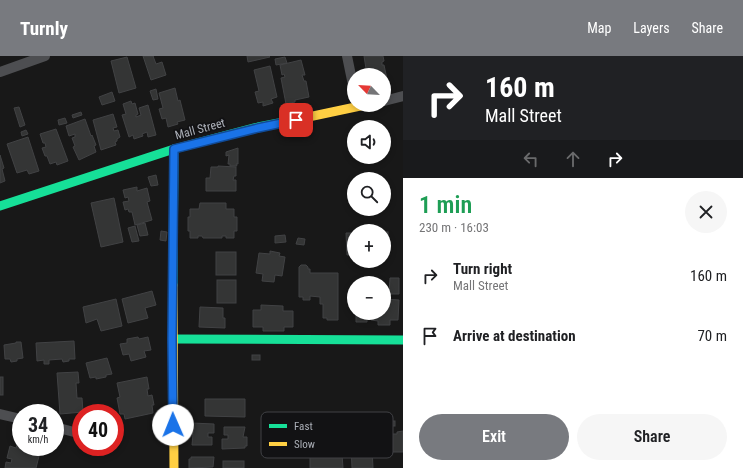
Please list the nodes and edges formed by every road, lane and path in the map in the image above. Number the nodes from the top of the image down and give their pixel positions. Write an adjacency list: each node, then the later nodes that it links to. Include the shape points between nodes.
1 (45, 56): 4 (street)
2 (347, 56): 3 (street)
3 (349, 68)
4 (0, 72)
5 (403, 96): 6 (street)
6 (391, 99)
7 (347, 109): 8 (street, Mall Street)
8 (174, 149): 9 (street, Mall Street); 10 (street)
9 (0, 206)
10 (172, 339): 11 (street); 14 (street)
11 (403, 340)
12 (0, 414): 13 (street)
13 (12, 417)
14 (174, 468)

